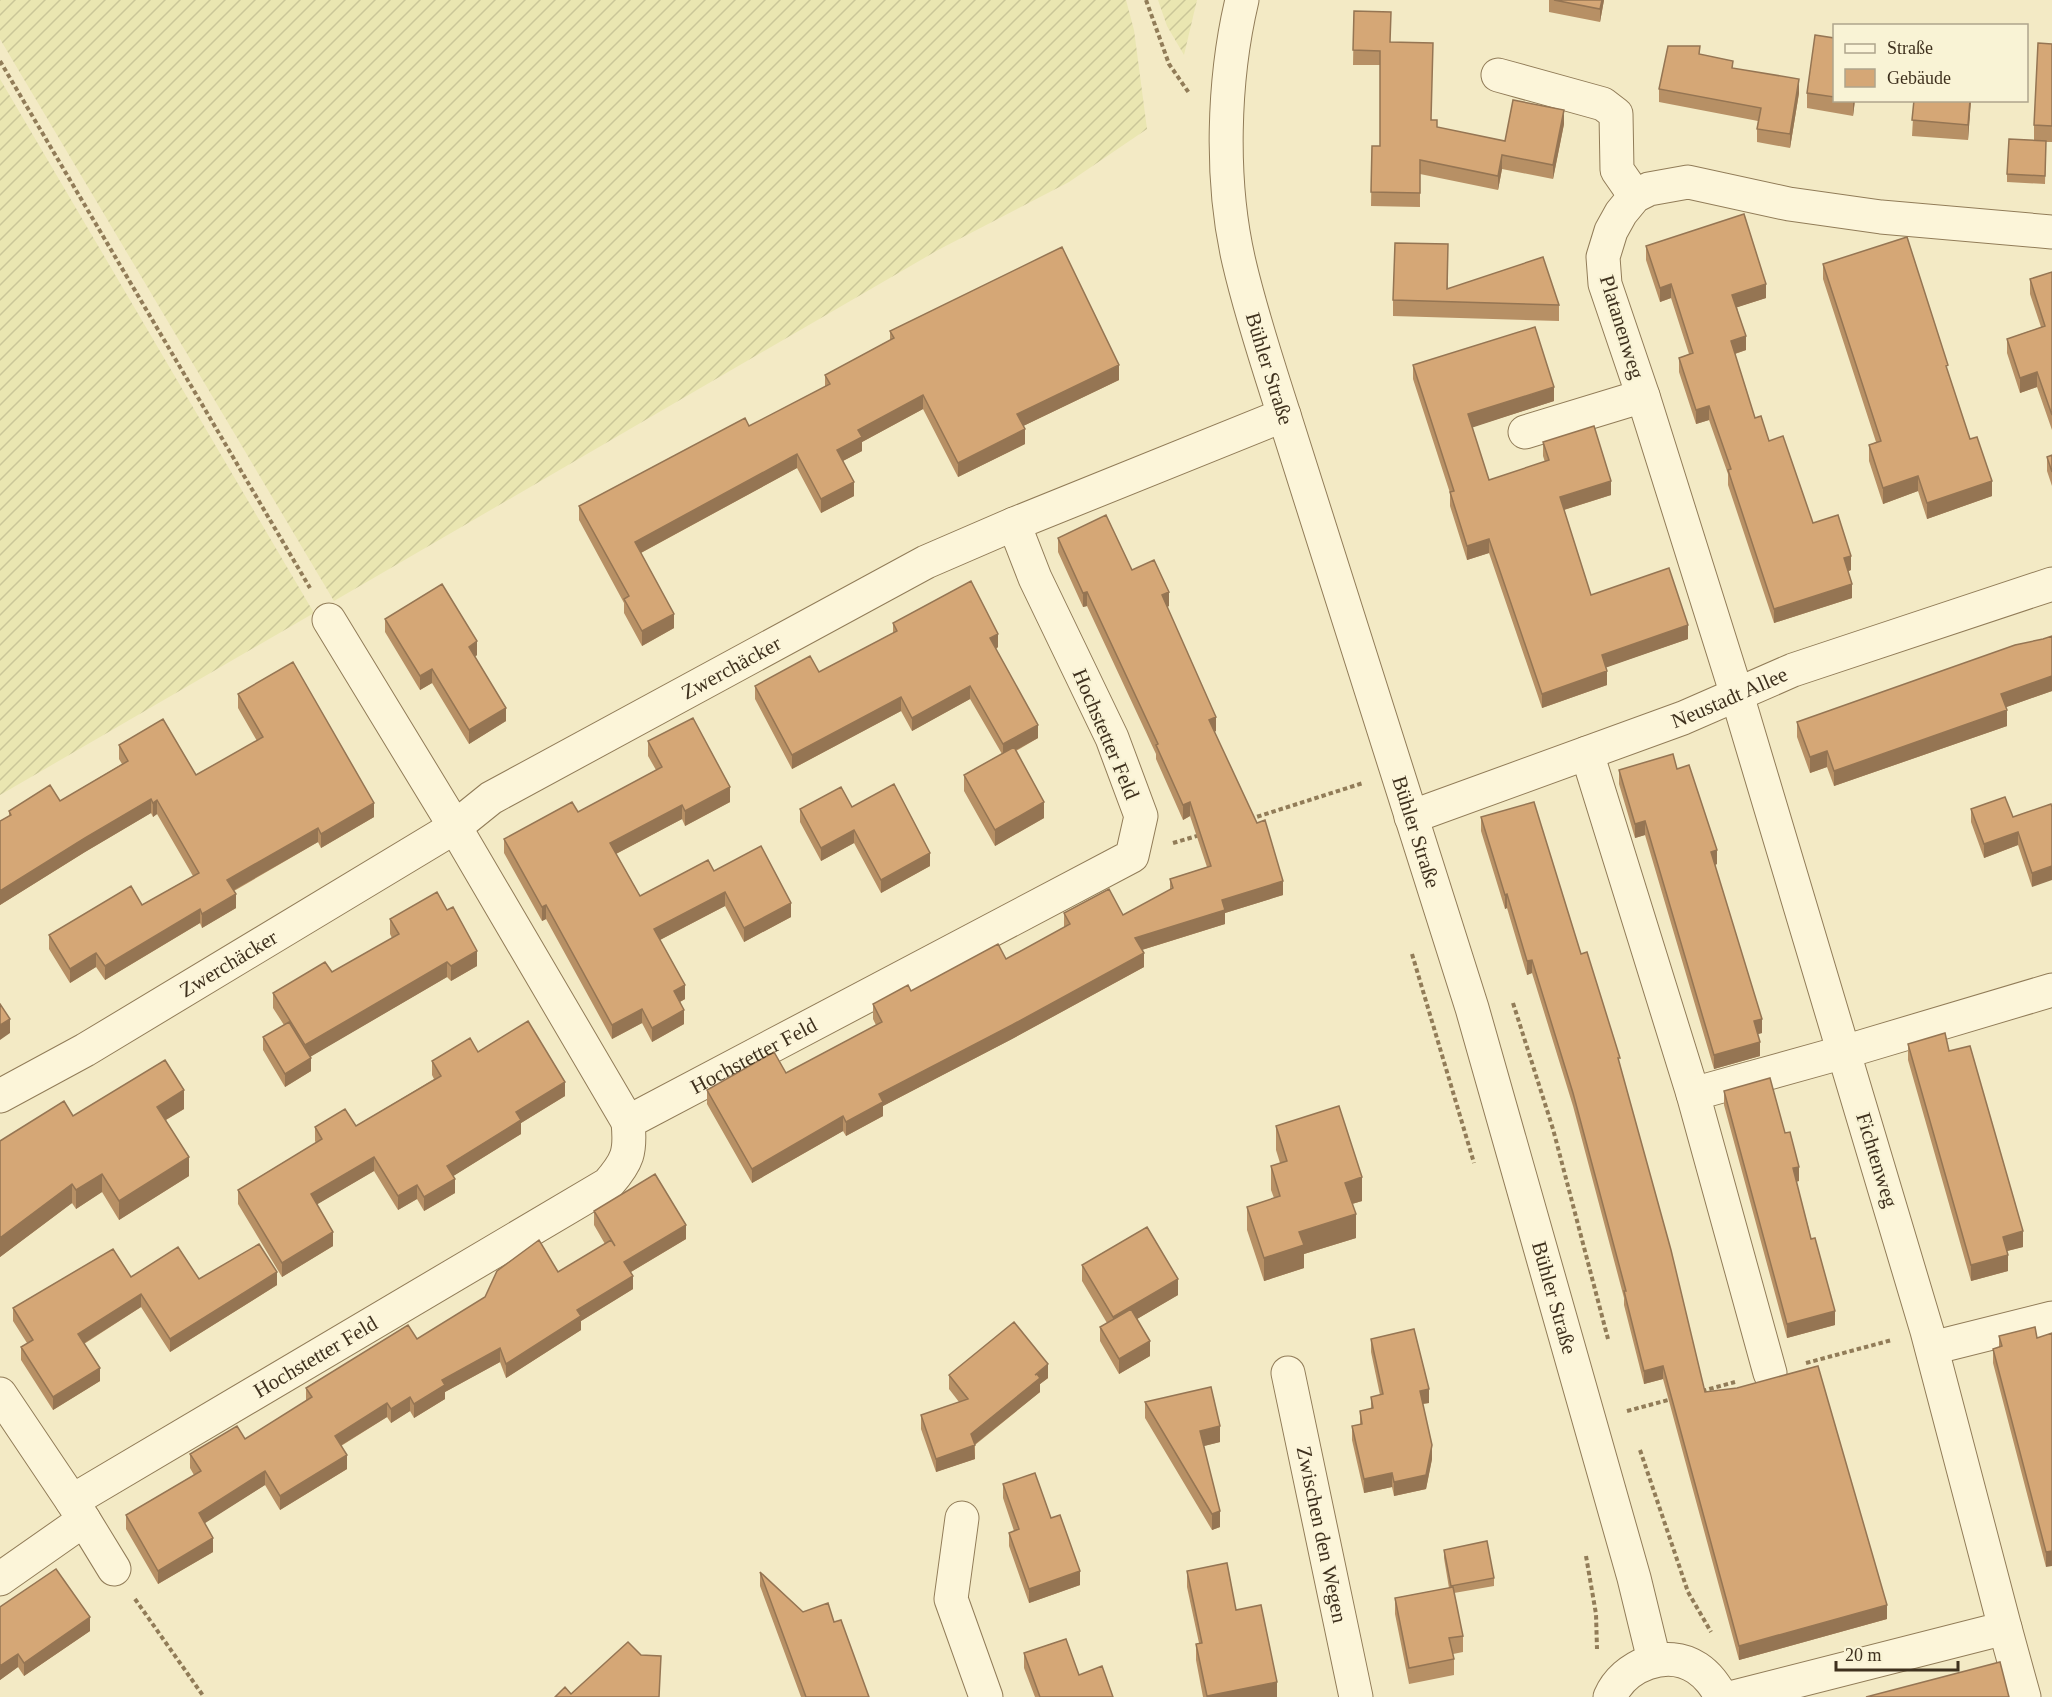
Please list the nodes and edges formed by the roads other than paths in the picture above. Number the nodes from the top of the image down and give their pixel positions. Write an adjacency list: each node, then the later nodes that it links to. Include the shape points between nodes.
1 (1242, 0): 6 (street, Bühler Straße, via 1225,137 1230,202 1238,260)
2 (1498, 75): 3 (street, via 1603,104 1616,114 1617,170)
3 (1635, 196): 4 (street, via 1649,189 1688,182 1789,204 1881,218); 5 (street, Platanenweg, via 1611,231 1603,256 1605,284)
4 (2052, 232)
5 (1643, 396): 7 (street); 11 (street, Platanenweg)
6 (1284, 415): 8 (street); 13 (street, Bühler Straße)
7 (1525, 432)
8 (1014, 524): 14 (street, Zwerchäcker, via 926,562 491,798); 19 (street, Hochstetter Feld, via 1035,578 1112,738 1141,816 1132,856)
9 (2052, 584): 11 (street, Neustadt Allee, via 1793,670)
10 (329, 620): 14 (street)
11 (1737, 695): 12 (street, Neustadt Allee); 16 (street, Fichtenweg)
12 (1587, 753): 13 (street, Neustadt Allee); 17 (street)
13 (1411, 817): 30 (street, Bühler Straße, via 1473,1008)
14 (455, 826): 18 (street, Zwerchäcker, via 85,1050); 19 (street)
15 (2052, 990): 16 (street)
16 (1844, 1052): 17 (street); 21 (street, Fichtenweg)
17 (1693, 1094): 23 (street)
18 (0, 1096)
19 (628, 1122): 25 (street, Hochstetter Feld, via 630,1143 624,1166 609,1184)
20 (2052, 1318): 21 (street)
21 (1932, 1348): 29 (street, Fichtenweg)
22 (1288, 1373): 32 (street, Zwischen den Wegen)
23 (1770, 1373)
24 (0, 1394): 25 (street)
25 (78, 1511): 27 (street); 28 (street, Hochstetter Feld)
26 (962, 1518): 31 (street, via 951,1599)
27 (114, 1569)
28 (0, 1580)
29 (2005, 1628): 35 (street); 36 (street, Fichtenweg)
30 (1654, 1660): 33 (street, via 1621,1678); 34 (street, via 1676,1660 1696,1667)
31 (986, 1697)
32 (1356, 1697)
33 (1610, 1697)
34 (1722, 1697)
35 (1734, 1697)
36 (2024, 1697)

